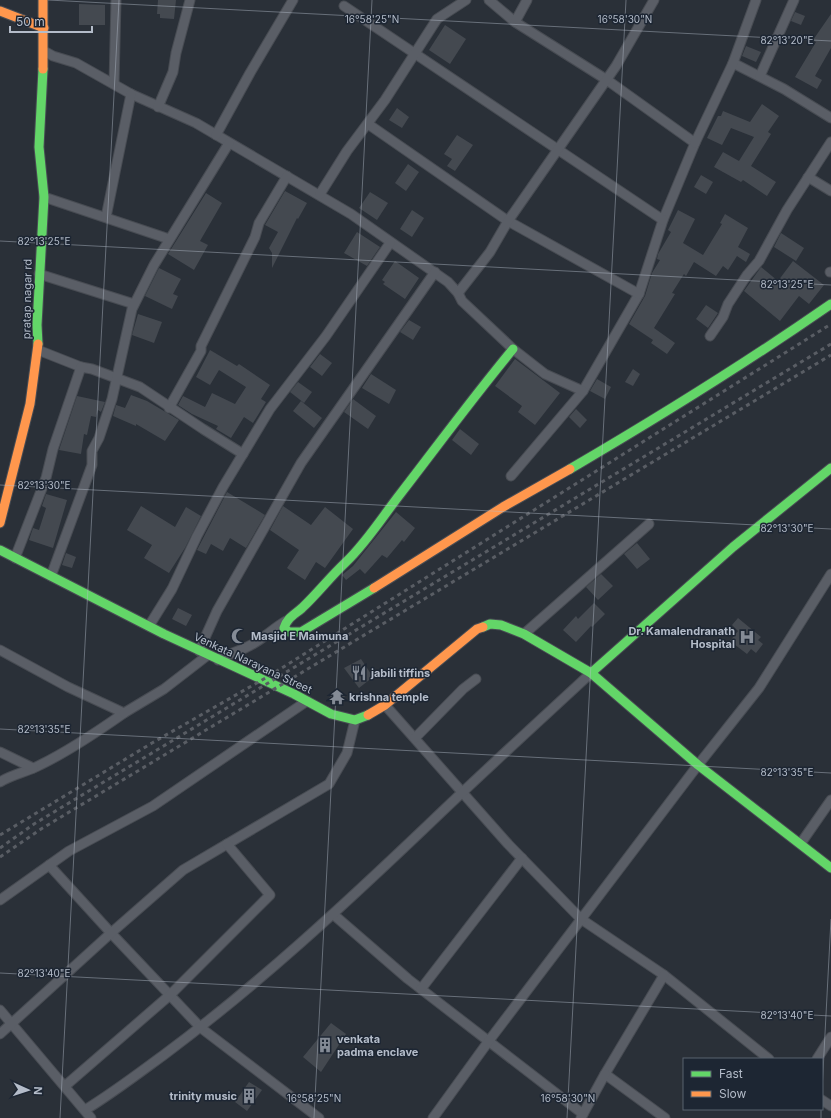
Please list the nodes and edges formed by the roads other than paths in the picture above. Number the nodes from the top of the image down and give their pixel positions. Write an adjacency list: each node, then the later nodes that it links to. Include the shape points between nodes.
1 (43, 0): 14 (street, pratap nagar rd)
2 (116, 0): 20 (street)
3 (190, 0): 22 (street, via 173,72)
4 (293, 0): 25 (street)
5 (466, 0): 16 (street, via 437,19)
6 (489, 0): 13 (street)
7 (527, 0): 13 (street)
8 (654, 0): 19 (street)
9 (756, 0): 17 (street)
10 (794, 0): 18 (street)
11 (344, 6): 16 (street)
12 (0, 11): 14 (street)
13 (516, 22): 19 (street)
14 (44, 28): 15 (street, pratap nagar rd)
15 (44, 50): 20 (street, via 53,56 76,63); 34 (street, pratap nagar rd, via 39,147)
16 (415, 54): 24 (street); 29 (street)
17 (733, 63): 18 (street); 28 (street)
18 (760, 76): 23 (street)
19 (607, 80): 28 (street); 29 (street)
20 (114, 84): 21 (street)
21 (131, 94): 22 (street); 35 (street)
22 (158, 107): 25 (street, via 196,123)
23 (830, 114)
24 (368, 124): 33 (street); 37 (street)
25 (216, 135): 26 (street)
26 (229, 142): 30 (street); 38 (street)
27 (831, 142): 31 (street)
28 (696, 143): 36 (street)
29 (559, 150): 36 (street); 37 (street)
30 (287, 176): 33 (street); 52 (street, via 259,223 255,237 201,346 201,351)
31 (808, 177): 32 (street); 46 (street, via 759,261 728,304 723,317)
32 (831, 191)
33 (320, 194): 39 (street)
34 (44, 197): 35 (street); 41 (street, pratap nagar rd)
35 (106, 217): 38 (street)
36 (663, 220): 43 (street)
37 (508, 221): 42 (street, via 490,252); 43 (street)
38 (169, 239): 44 (street)
39 (390, 243): 40 (street); 53 (street, via 320,345 277,398)
40 (435, 272): 42 (street); 66 (street, via 301,463 217,611)
41 (39, 274): 44 (street); 48 (street, pratap nagar rd)
42 (458, 293): 47 (street, via 462,301)
43 (639, 294): 51 (street)
44 (134, 304): 50 (street)
45 (831, 304): 62 (street, via 772,345 632,433 503,507 318,623 296,633 284,628)
46 (710, 336)
47 (513, 349): 51 (street, via 545,374); 62 (street, via 470,401 384,517 347,561)
48 (38, 350): 49 (street); 56 (street, pratap nagar rd, via 30,404)
49 (81, 367): 50 (street); 59 (street, via 53,449 46,478)
50 (117, 380): 52 (street, via 140,387); 61 (street, via 99,438 92,451 92,465)
51 (583, 391): 55 (street)
52 (170, 408): 53 (street)
53 (243, 454): 63 (street, via 205,520 172,589)
54 (830, 471): 69 (street, via 733,547)
55 (511, 476)
56 (0, 523)
57 (649, 524): 64 (street)
58 (0, 550): 59 (street, Venkata Narayana Street)
59 (15, 558): 61 (street, Venkata Narayana Street)
60 (831, 574): 77 (street, via 759,688)
61 (51, 576): 63 (street, Venkata Narayana Street)
62 (286, 622): 68 (street, via 247,647 230,652)
63 (149, 626): 66 (street, Venkata Narayana Street)
64 (524, 634): 69 (street); 72 (street, via 501,625 490,624 477,628)
65 (0, 650): 73 (street, via 68,687)
66 (199, 651): 67 (street, Venkata Narayana Street)
67 (208, 655): 68 (street, Venkata Narayana Street); 73 (street, via 164,689)
68 (218, 660): 71 (street, Venkata Narayana Street)
69 (591, 673): 77 (street); 80 (street)
70 (476, 679): 75 (street)
71 (307, 701): 74 (street, Venkata Narayana Street, via 331,714); 85 (street, via 153,806 69,851)
72 (384, 705): 74 (street, via 365,718); 75 (street)
73 (124, 713): 78 (street)
74 (355, 720): 83 (street, via 347,753 329,784)
75 (414, 738): 80 (street)
76 (0, 752): 78 (street)
77 (698, 765): 82 (street); 89 (street)
78 (33, 768): 79 (street)
79 (0, 782)
80 (461, 793): 84 (street); 88 (street)
81 (831, 800): 82 (street)
82 (800, 843): 86 (street)
83 (227, 844): 90 (street, via 183,870); 93 (street, via 270,895)
84 (522, 858): 89 (street); 92 (street)
85 (49, 865): 87 (street); 90 (street)
86 (831, 868)
87 (0, 900)
88 (334, 915): 92 (street); 96 (street)
89 (581, 919): 91 (street); 99 (street)
90 (111, 933): 93 (street); 95 (street)
91 (664, 975): 100 (street); 102 (street)
92 (421, 989): 99 (street)
93 (170, 995): 96 (street); 103 (street)
94 (0, 1010): 95 (street)
95 (13, 1023): 97 (street); 103 (street)
96 (201, 1028): 104 (street, via 115,1092); 107 (street)
97 (0, 1034)
98 (831, 1037): 101 (street)
99 (488, 1042): 105 (street); 108 (street)
100 (768, 1058)
101 (817, 1058)
102 (605, 1074): 105 (street); 109 (street)
103 (65, 1086): 104 (street)
104 (85, 1110): 106 (street)
105 (582, 1116)
106 (91, 1118)
107 (319, 1118)
108 (433, 1118)
109 (664, 1118)

